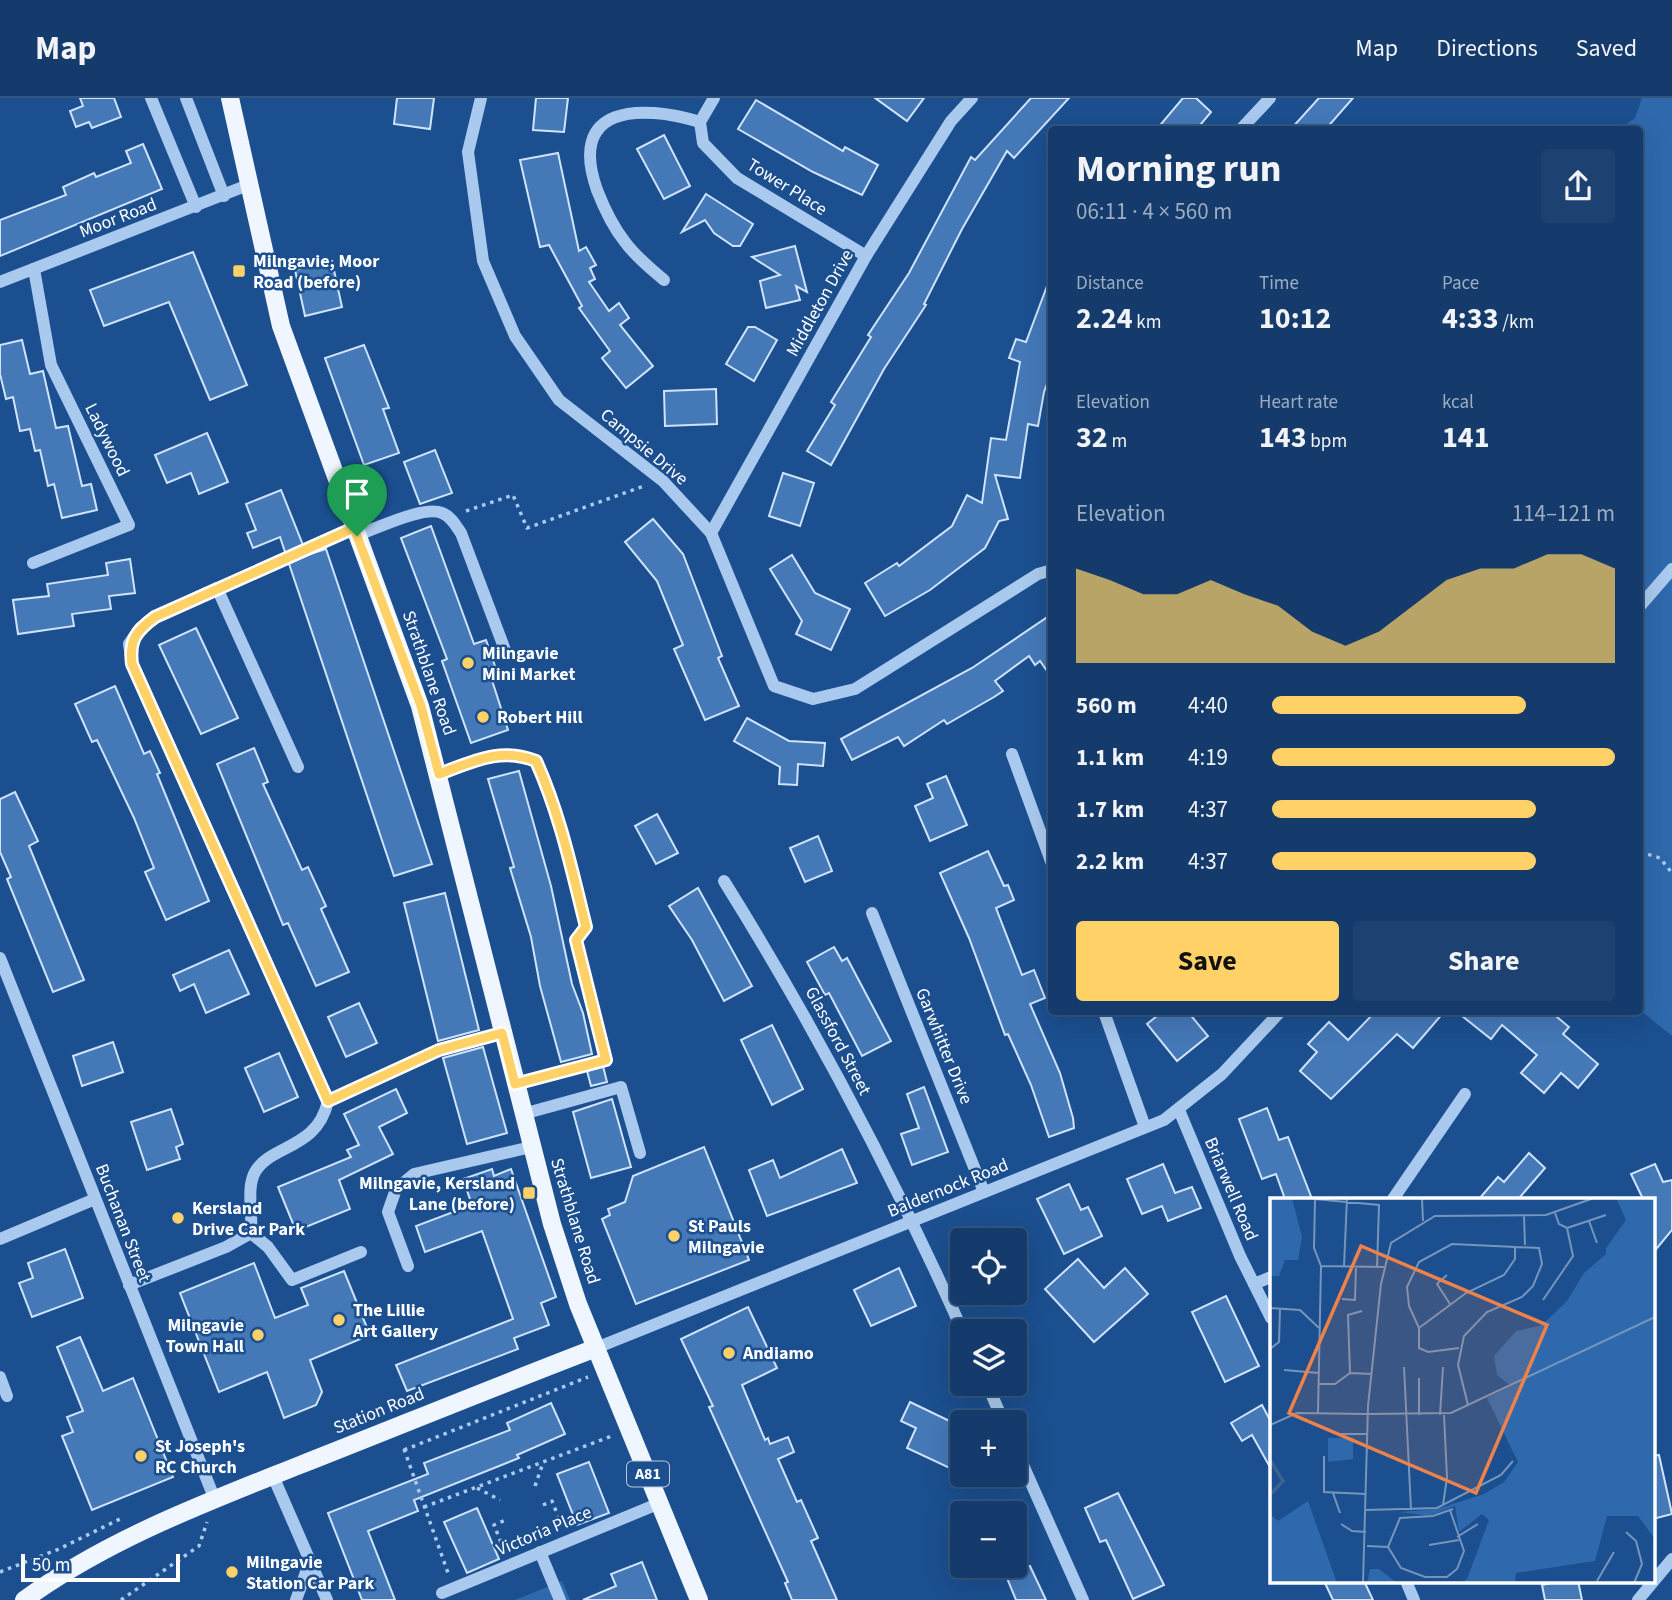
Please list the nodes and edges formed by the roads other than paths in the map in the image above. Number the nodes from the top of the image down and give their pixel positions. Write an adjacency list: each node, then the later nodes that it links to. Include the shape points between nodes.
1 (151, 98): 12 (street)
2 (186, 98): 11 (street)
3 (230, 98): 10 (main road, Strathblane Road / A81)
4 (481, 98): 18 (street, Campsie Drive, via 468,152 483,261 515,336 559,400 663,481)
5 (714, 98): 8 (street)
6 (972, 98): 13 (street, Middleton Drive, via 951,121)
7 (1270, 98): 9 (street)
8 (700, 122): 13 (street, Tower Place, via 703,143 737,178); 15 (street, via 655,110 629,113 599,127 590,145 592,175 610,219 626,245)
9 (1244, 126)
10 (248, 185): 11 (street, Moor Road); 17 (main road, Strathblane Road / A81, via 281,326)
11 (224, 196): 12 (street, Moor Road)
12 (197, 208): 14 (street, Moor Road)
13 (866, 256): 18 (street, Middleton Drive)
14 (34, 269): 16 (street, Moor Road); 19 (street, Ladywood, via 51,365 129,526)
15 (664, 280)
16 (0, 282)
17 (356, 532): 23 (street, via 423,512 440,511 449,517 461,533); 26 (main road, Strathblane Road / A81, via 421,706)
18 (711, 533): 21 (street, Campsie Drive, via 774,686 813,699 855,689)
19 (33, 563)
20 (1672, 569): 22 (street)
21 (1048, 571)
22 (1643, 603)
23 (505, 650)
24 (1012, 754): 27 (street)
25 (299, 767): 36 (street, via 217,588 140,628 129,644 132,664)
26 (439, 774): 30 (street, via 494,754 518,754 536,761 559,822); 34 (main road, Strathblane Road / A81)
27 (1048, 853)
28 (724, 881): 45 (street, Glassford Street, via 798,1001)
29 (872, 913): 42 (street, Garwhitter Drive)
30 (586, 927)
31 (0, 958): 44 (street, Buchanan Street)
32 (1105, 1015): 39 (street)
33 (1277, 1015): 37 (street, Baldernock Road, via 1222,1074)
34 (502, 1033): 36 (street, via 439,1050); 38 (main road, Strathblane Road / A81)
35 (1465, 1094): 43 (street)
36 (328, 1101): 46 (street, via 325,1115 313,1131 259,1166 253,1175)
37 (1179, 1110): 39 (street, Baldernock Road); 51 (street, Briarwell Road)
38 (523, 1114): 40 (main road, Strathblane Road / A81); 41 (street, via 621,1087)
39 (1145, 1128): 42 (street, Baldernock Road)
40 (531, 1147): 49 (street, via 414,1174 396,1189 388,1212); 55 (main road, Strathblane Road / A81, via 573,1290)
41 (640, 1153)
42 (984, 1192): 45 (street, Baldernock Road)
43 (1394, 1198)
44 (95, 1199): 47 (street); 52 (street, Buchanan Street)
45 (914, 1221): 54 (street, Glassford Street); 55 (street, Baldernock Road)
46 (251, 1233): 48 (street, via 268,1247 292,1280); 52 (street)
47 (0, 1239)
48 (361, 1252)
49 (408, 1266)
50 (1270, 1277): 51 (street)
51 (1254, 1284): 53 (street, Briarwell Road)
52 (129, 1285): 60 (street, Buchanan Street)
53 (1270, 1316)
54 (957, 1319)
55 (596, 1348): 59 (main road, Station Road); 61 (main road, A81)
56 (0, 1377): 57 (street)
57 (7, 1396)
58 (1027, 1474): 74 (street)
59 (273, 1476): 60 (main road, Station Road); 64 (street)
60 (215, 1500): 69 (main road, Station Road, via 119,1541)
61 (660, 1503): 62 (street, Victoria Place); 73 (main road, A81)
62 (540, 1552): 68 (street, Victoria Place); 72 (street)
63 (1672, 1559): 65 (street)
64 (310, 1561): 70 (street); 71 (street)
65 (1654, 1580)
66 (1406, 1582): 75 (street)
67 (1652, 1582): 76 (street)
68 (448, 1590)
69 (24, 1600)
70 (296, 1600)
71 (327, 1600)
72 (560, 1600)
73 (699, 1600)
74 (1083, 1600)
75 (1414, 1600)
76 (1637, 1600)

